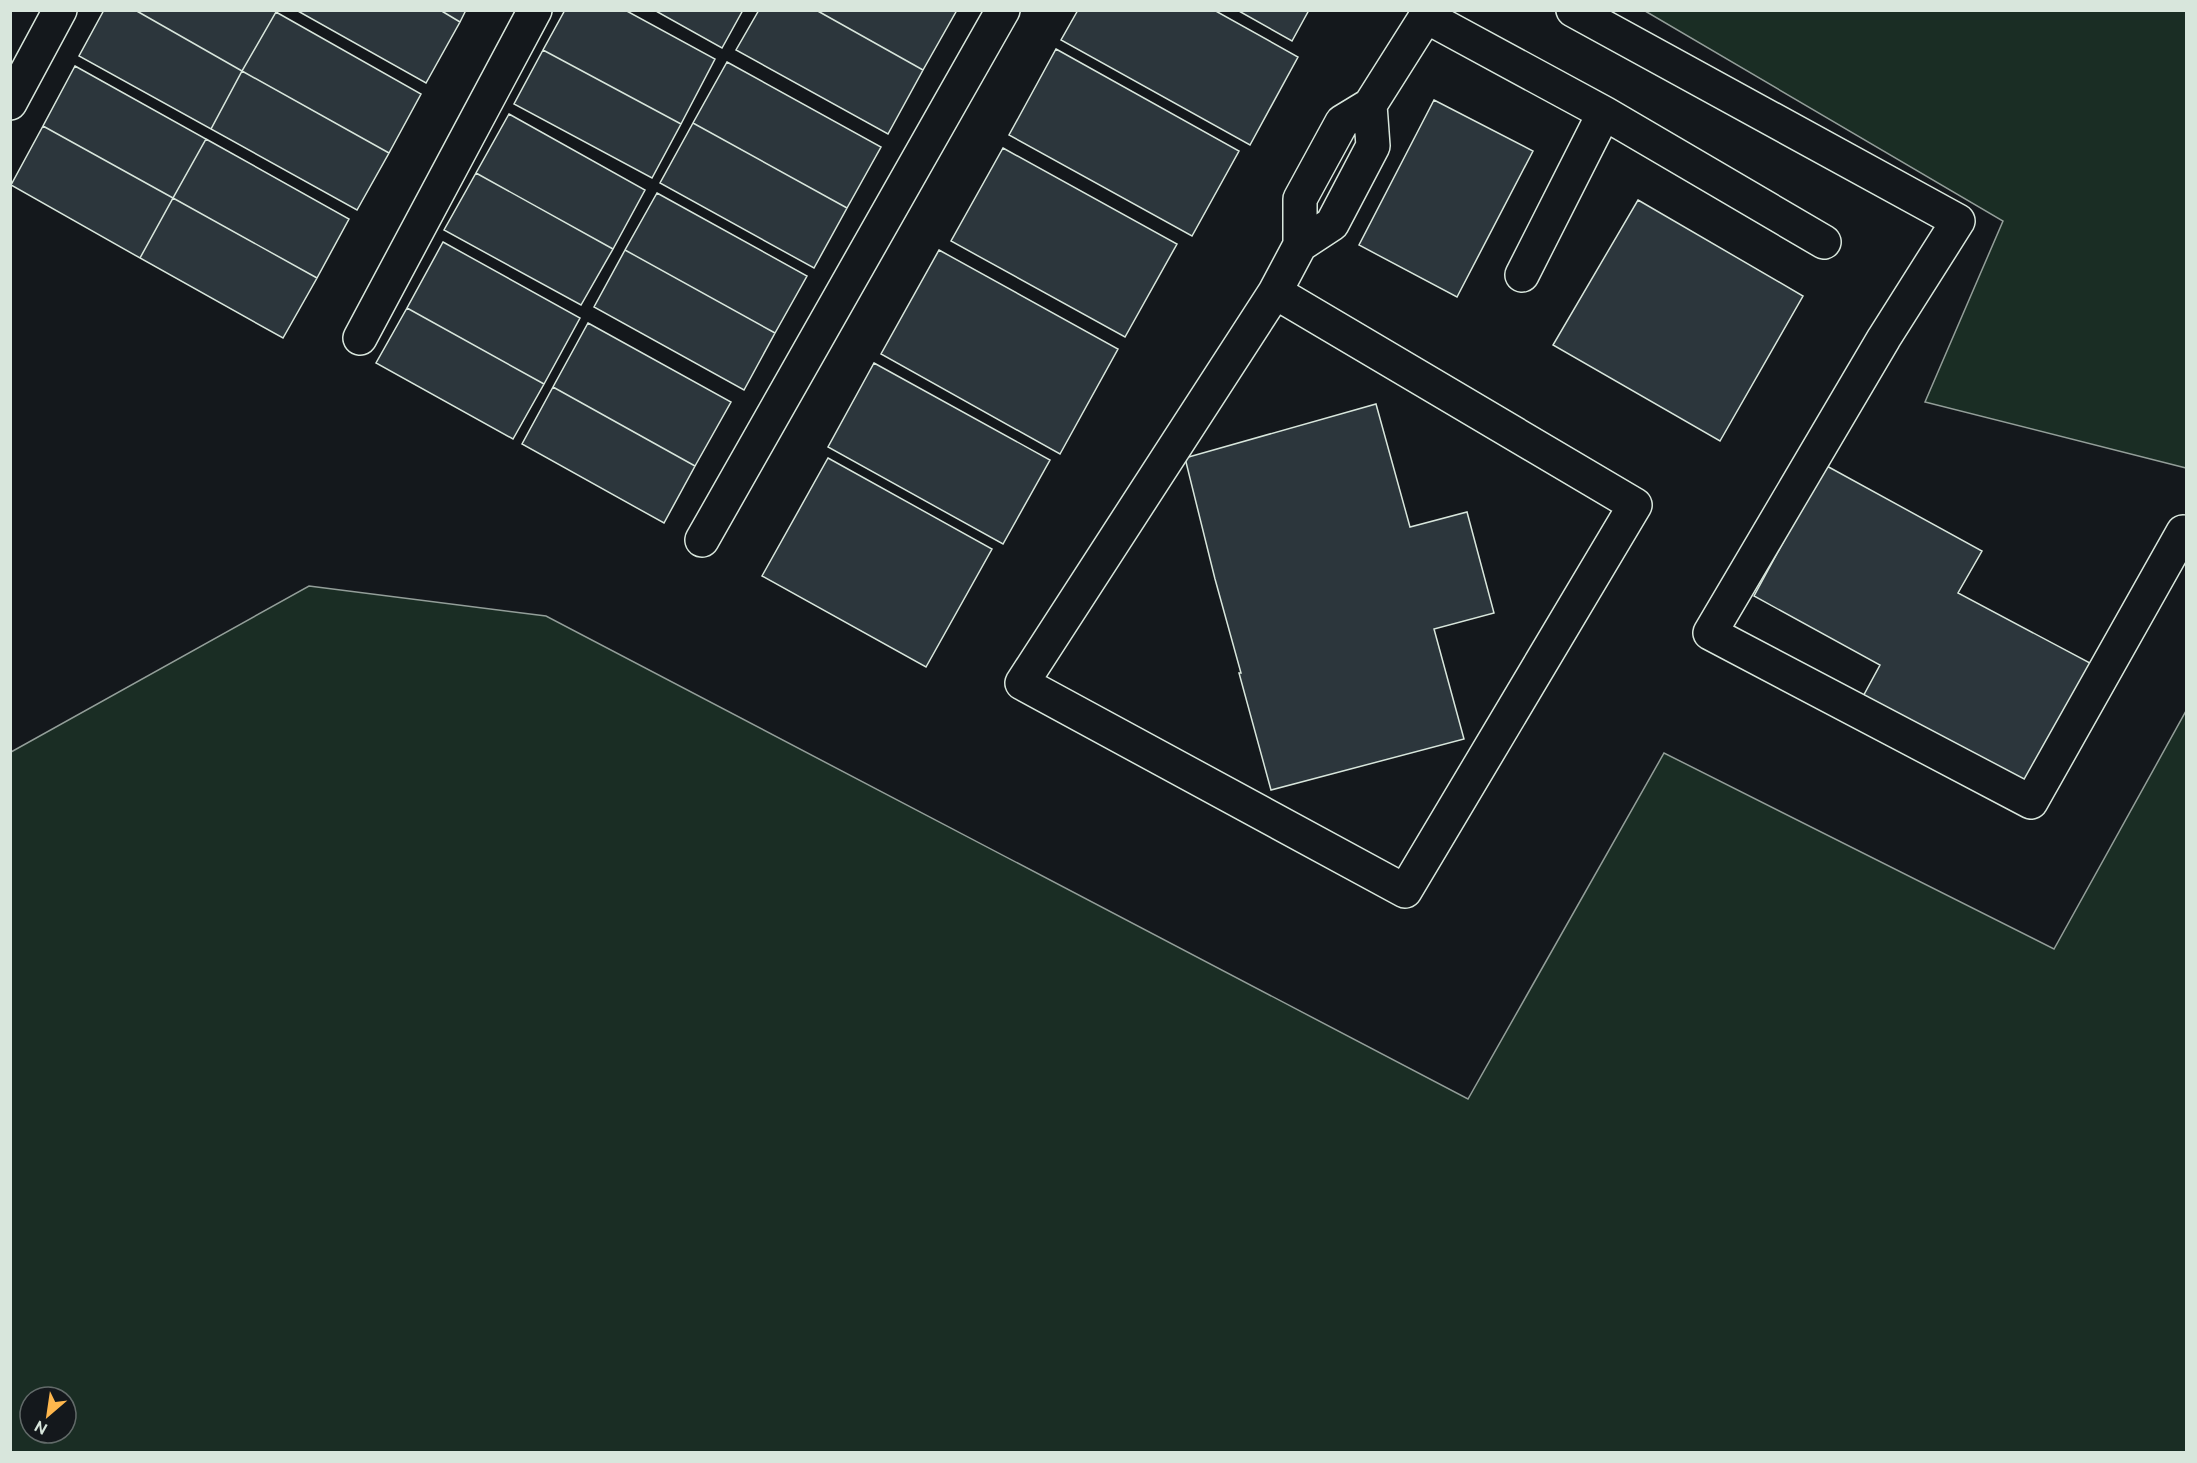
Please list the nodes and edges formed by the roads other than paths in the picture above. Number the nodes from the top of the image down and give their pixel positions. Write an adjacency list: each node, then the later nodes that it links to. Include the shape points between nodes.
1 (60, 10): 6 (lane)
2 (535, 10): 11 (lane)
3 (1003, 10): 13 (lane)
4 (1573, 10): 12 (lane, via 1958,221 1884,338 1710,633 2031,802)
5 (1429, 14): 7 (lane); 10 (lane, via 1370,105 1373,146 1332,225 1300,245)
6 (10, 103)
7 (1604, 113): 8 (lane); 9 (lane)
8 (1824, 242)
9 (1522, 275)
10 (1275, 292): 10 (lane, via 1635,505 1405,891 1022,683)
11 (360, 338)
12 (2183, 532)
13 (702, 540)

